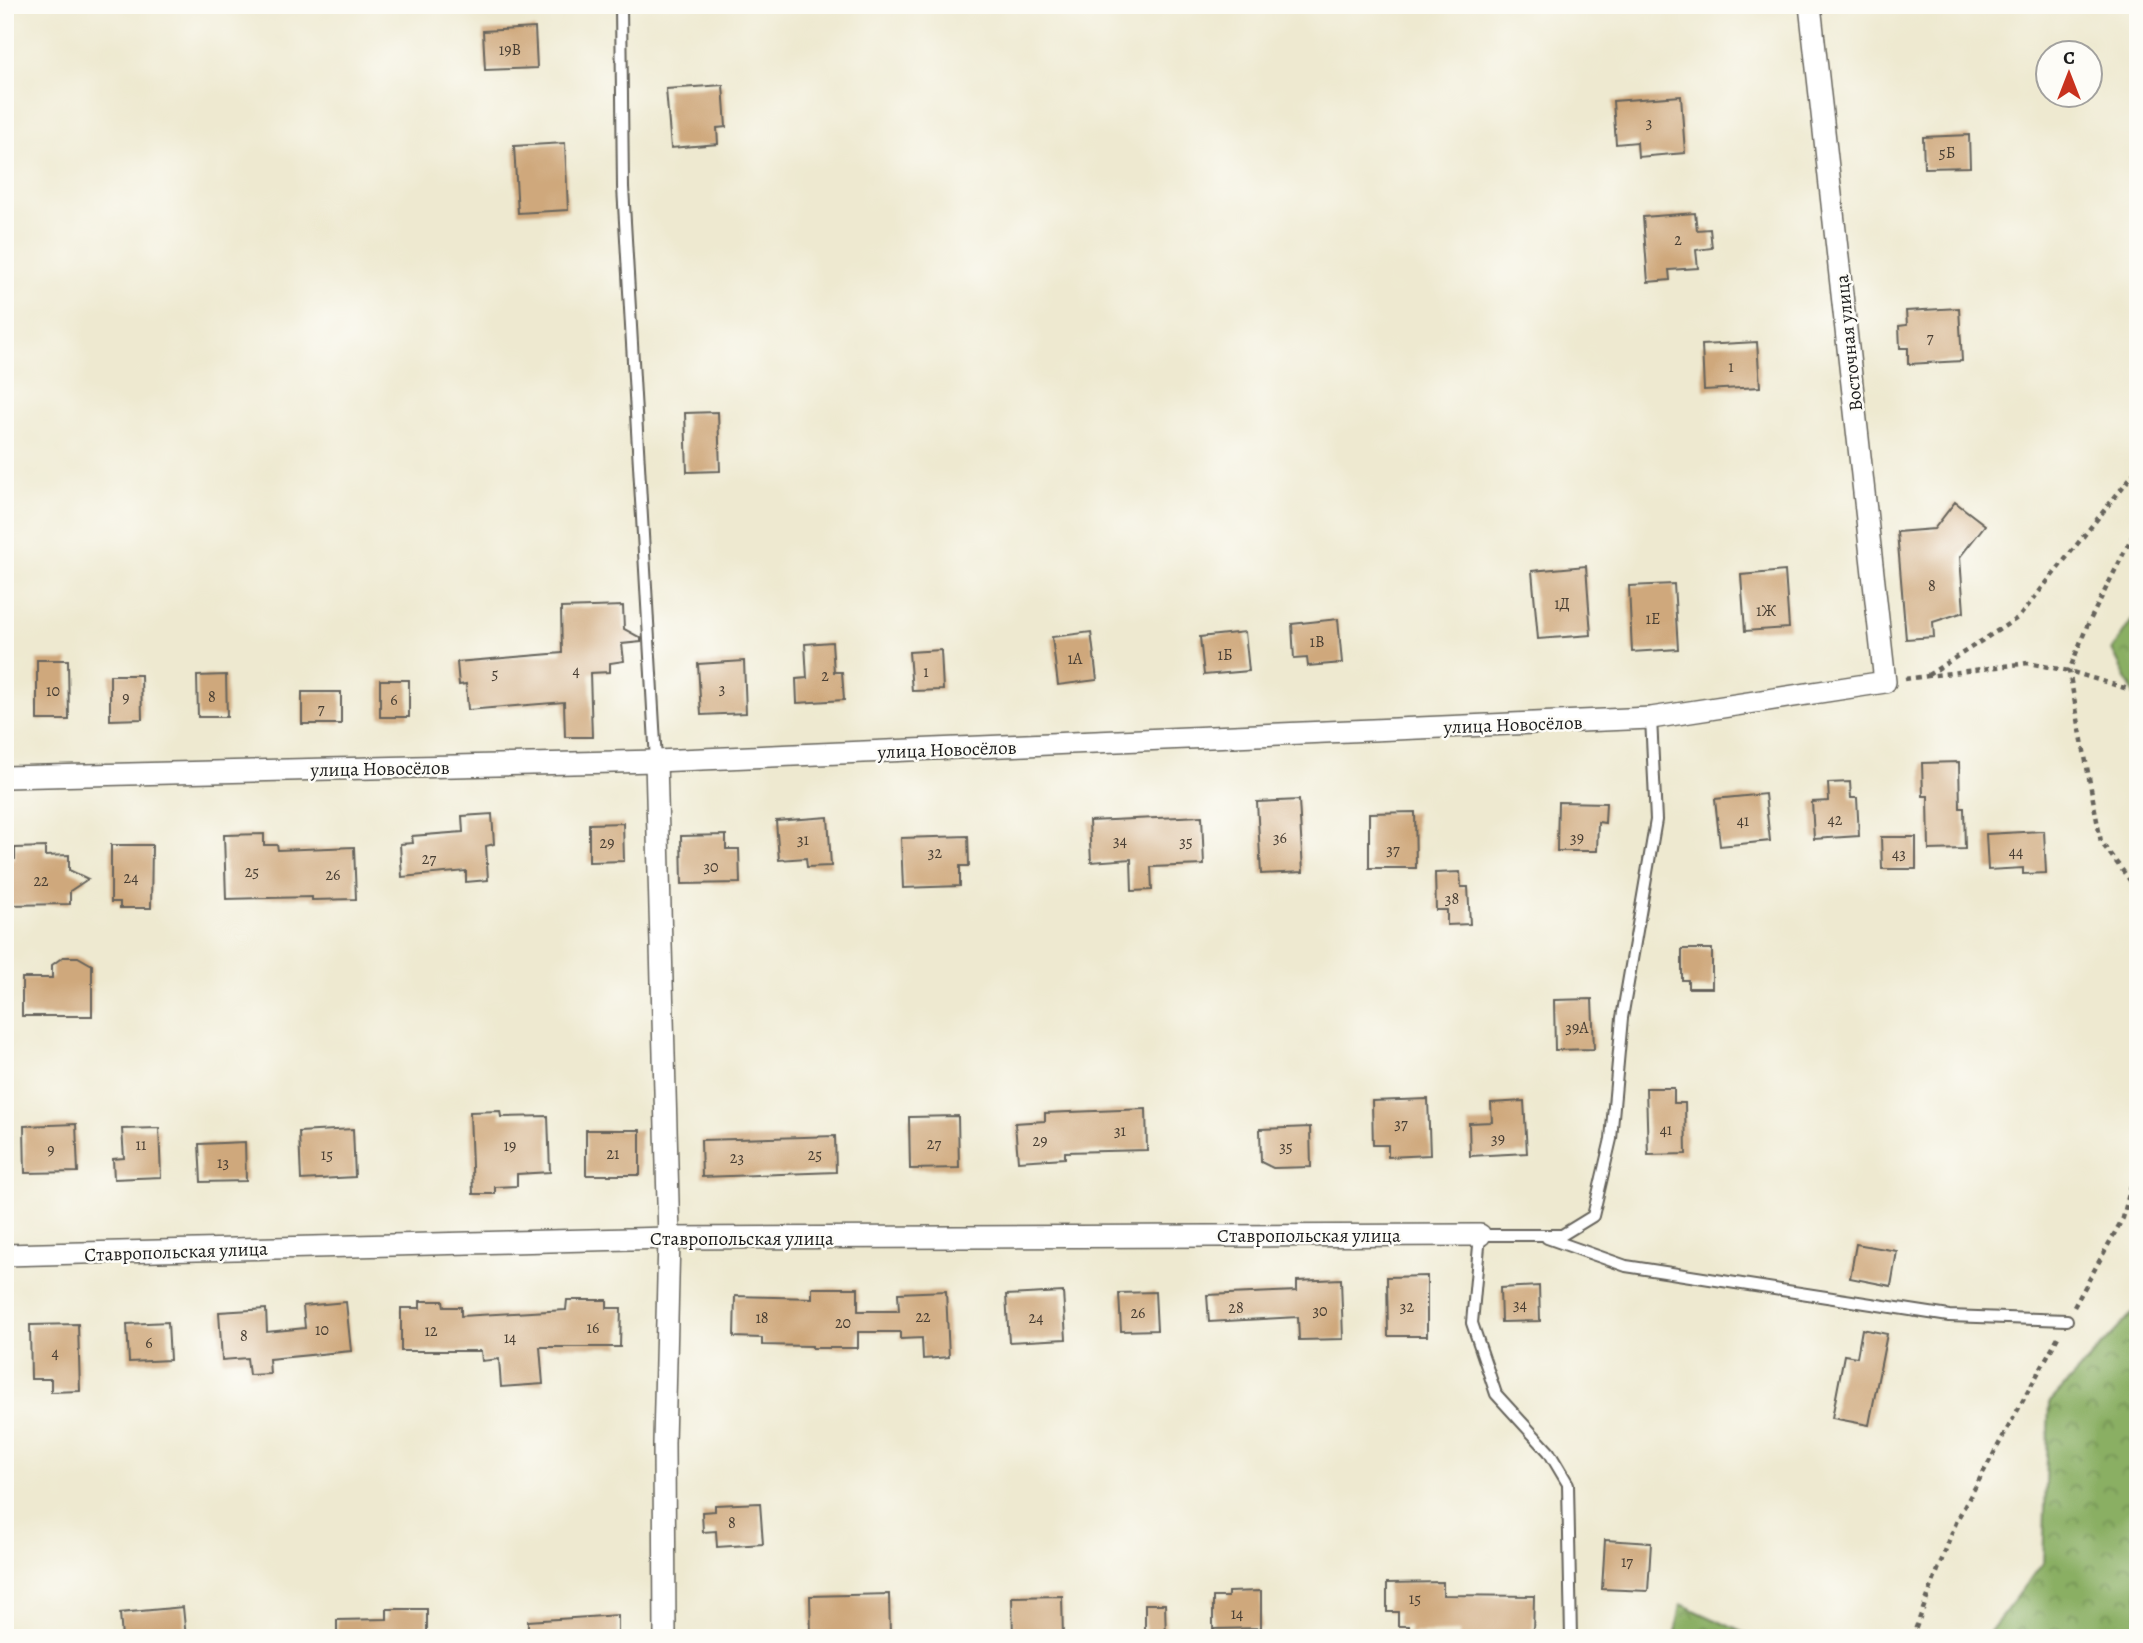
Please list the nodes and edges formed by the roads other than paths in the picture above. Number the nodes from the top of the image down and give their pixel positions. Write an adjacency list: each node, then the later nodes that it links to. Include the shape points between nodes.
1 (621, 5): 5 (lane, via 622,187)
2 (1810, 5): 3 (street, Восточная улица)
3 (1885, 682): 4 (street, улица Новосёлов)
4 (1651, 718): 5 (street, улица Новосёлов); 8 (lane, via 1656,820 1622,1018 1611,1139 1593,1216 1562,1235)
5 (656, 761): 6 (street, улица Новосёлов); 9 (street)
6 (5, 778)
7 (1480, 1235): 8 (lane); 9 (street, Ставропольская улица); 13 (lane, via 1472,1323 1496,1394 1549,1452 1568,1484)
8 (1538, 1235): 11 (lane, via 1639,1268 1949,1316)
9 (669, 1238): 10 (street, Ставропольская улица); 12 (street)
10 (5, 1255)
11 (2067, 1320)
12 (665, 1638)
13 (1571, 1638)

